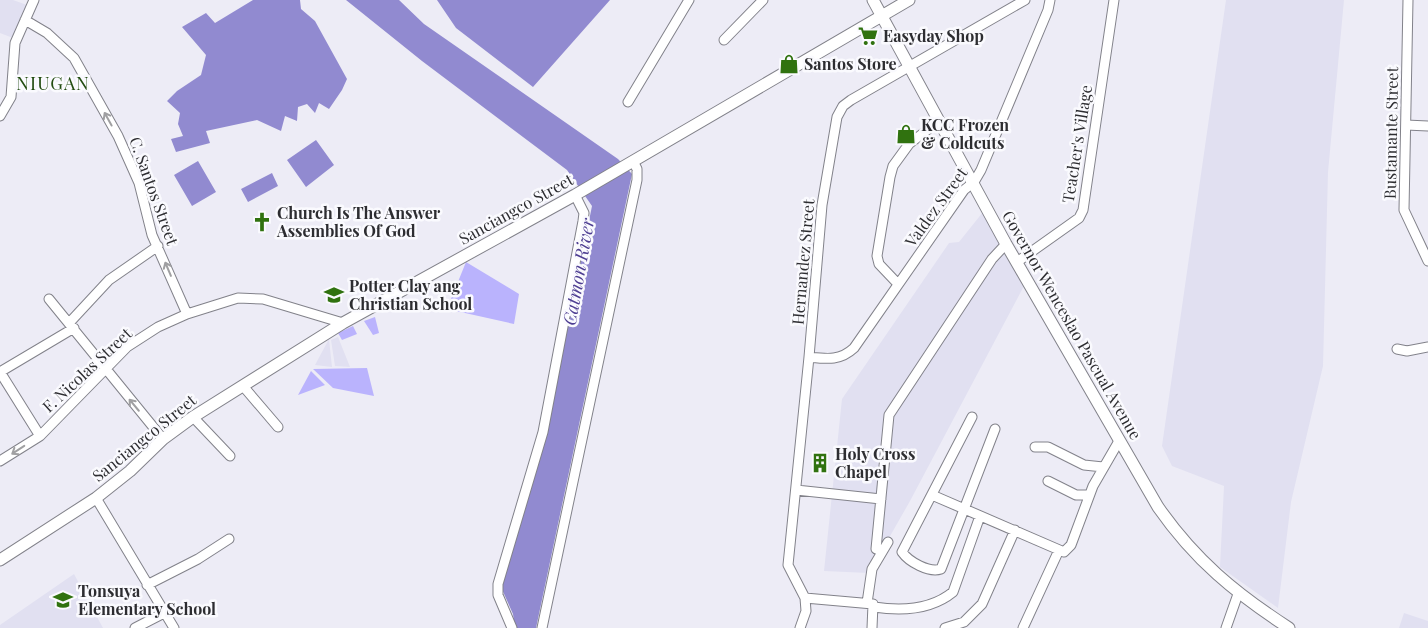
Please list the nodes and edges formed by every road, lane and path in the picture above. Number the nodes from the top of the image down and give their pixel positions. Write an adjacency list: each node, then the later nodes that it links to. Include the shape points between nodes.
1 (34, 0): 11 (street)
2 (689, 0): 14 (street)
3 (763, 0): 12 (street)
4 (873, 0): 10 (main road, Governor Wenceslao Pascual Avenue)
5 (909, 0): 10 (main road, Sanciangco Street)
6 (1025, 0): 13 (street, Hernandez Street)
7 (1050, 0): 20 (street, Valdez Street, via 982,170)
8 (1114, 0): 25 (street, Teacher's Village, via 1083,210 1079,218)
9 (1408, 0): 17 (street, Bustamante Street)
10 (882, 15): 13 (main road, Governor Wenceslao Pascual Avenue); 19 (main road, Sanciangco Street)
11 (25, 20): 15 (street, via 15,43 11,97); 23 (street, C. Santos Street, one-way to 11, via 148,223 138,183 118,136 90,85 62,45)
12 (724, 40)
13 (910, 65): 16 (main road, Governor Wenceslao Pascual Avenue); 33 (street, Hernandez Street, via 846,103 837,117 822,205)
14 (628, 102)
15 (0, 116)
16 (938, 121): 20 (main road, Governor Wenceslao Pascual Avenue); 26 (street, via 901,153 890,177 877,256 879,264)
17 (1406, 124): 18 (street); 24 (street, Bustamante Street, via 1404,210)
18 (1428, 126)
19 (633, 161): 21 (main road, Sanciangco Street); 69 (street, via 637,180)
20 (974, 182): 22 (main road, Governor Wenceslao Pascual Avenue); 26 (street, Valdez Street, via 964,190)
21 (578, 193): 29 (main road, Sanciangco Street); 68 (street, via 584,221 543,432 498,584 498,595)
22 (1006, 244): 25 (main road, Governor Wenceslao Pascual Avenue); 52 (street, via 992,259 889,416)
23 (158, 246): 28 (street, C. Santos Street, one-way to 23); 30 (street, via 108,280)
24 (1428, 261)
25 (1017, 262): 42 (main road, Governor Wenceslao Pascual Avenue)
26 (898, 284): 33 (street, Valdez Street, via 854,348 845,356 836,359)
27 (49, 300): 30 (street)
28 (187, 314): 29 (street, F. Nicolas Street, via 238,298 264,299); 34 (street, F. Nicolas Street, via 158,327 127,348)
29 (344, 323): 35 (main road, Sanciangco Street)
30 (72, 325): 34 (street); 40 (street, via 0,372)
31 (1428, 347): 32 (street, via 1407,351)
32 (1397, 349)
33 (810, 357): 48 (street, Hernandez Street)
34 (105, 370): 40 (street, F. Nicolas Street); 41 (street, one-way to 34)
35 (243, 386): 36 (main road, Sanciangco Street); 38 (street)
36 (193, 417): 41 (main road, Sanciangco Street); 44 (street)
37 (972, 417): 49 (street)
38 (278, 427)
39 (994, 428): 53 (street)
40 (40, 436): 45 (street, F. Nicolas Street, one-way to 45)
41 (163, 439): 51 (main road, Sanciangco Street, via 136,467)
42 (1119, 441): 46 (street); 62 (main road, Governor Wenceslao Pascual Avenue, via 1170,524 1206,565)
43 (1035, 446): 46 (street, via 1048,447 1084,465)
44 (230, 456)
45 (0, 461)
46 (1103, 467): 50 (street)
47 (1048, 481): 50 (street, via 1076,495)
48 (796, 490): 52 (street); 63 (street, Hernandez Street, via 788,566)
49 (932, 494): 53 (street); 53 (street, via 902,552 921,567 941,569)
50 (1089, 495): 59 (street, via 1071,545 1064,552)
51 (96, 498): 60 (main road, Sanciangco Street); 61 (street)
52 (881, 499): 58 (street)
53 (963, 509): 54 (street)
54 (980, 516): 55 (street); 64 (street, via 952,592 915,608 901,610)
55 (1015, 530): 59 (street); 72 (street, via 982,604 964,622)
56 (230, 539): 61 (street)
57 (888, 542): 64 (street, via 872,569)
58 (876, 549)
59 (1059, 550): 73 (street)
60 (0, 560)
61 (147, 585): 65 (street)
62 (1238, 594): 74 (street); 75 (main road, Governor Wenceslao Pascual Avenue)
63 (805, 598): 64 (street); 70 (street, via 806,610)
64 (871, 605): 71 (street)
65 (164, 613): 66 (street); 67 (street)
66 (135, 628)
67 (174, 628)
68 (512, 628)
69 (542, 628)
70 (800, 628)
71 (872, 628)
72 (945, 628)
73 (1023, 628)
74 (1226, 628)
75 (1289, 628)

